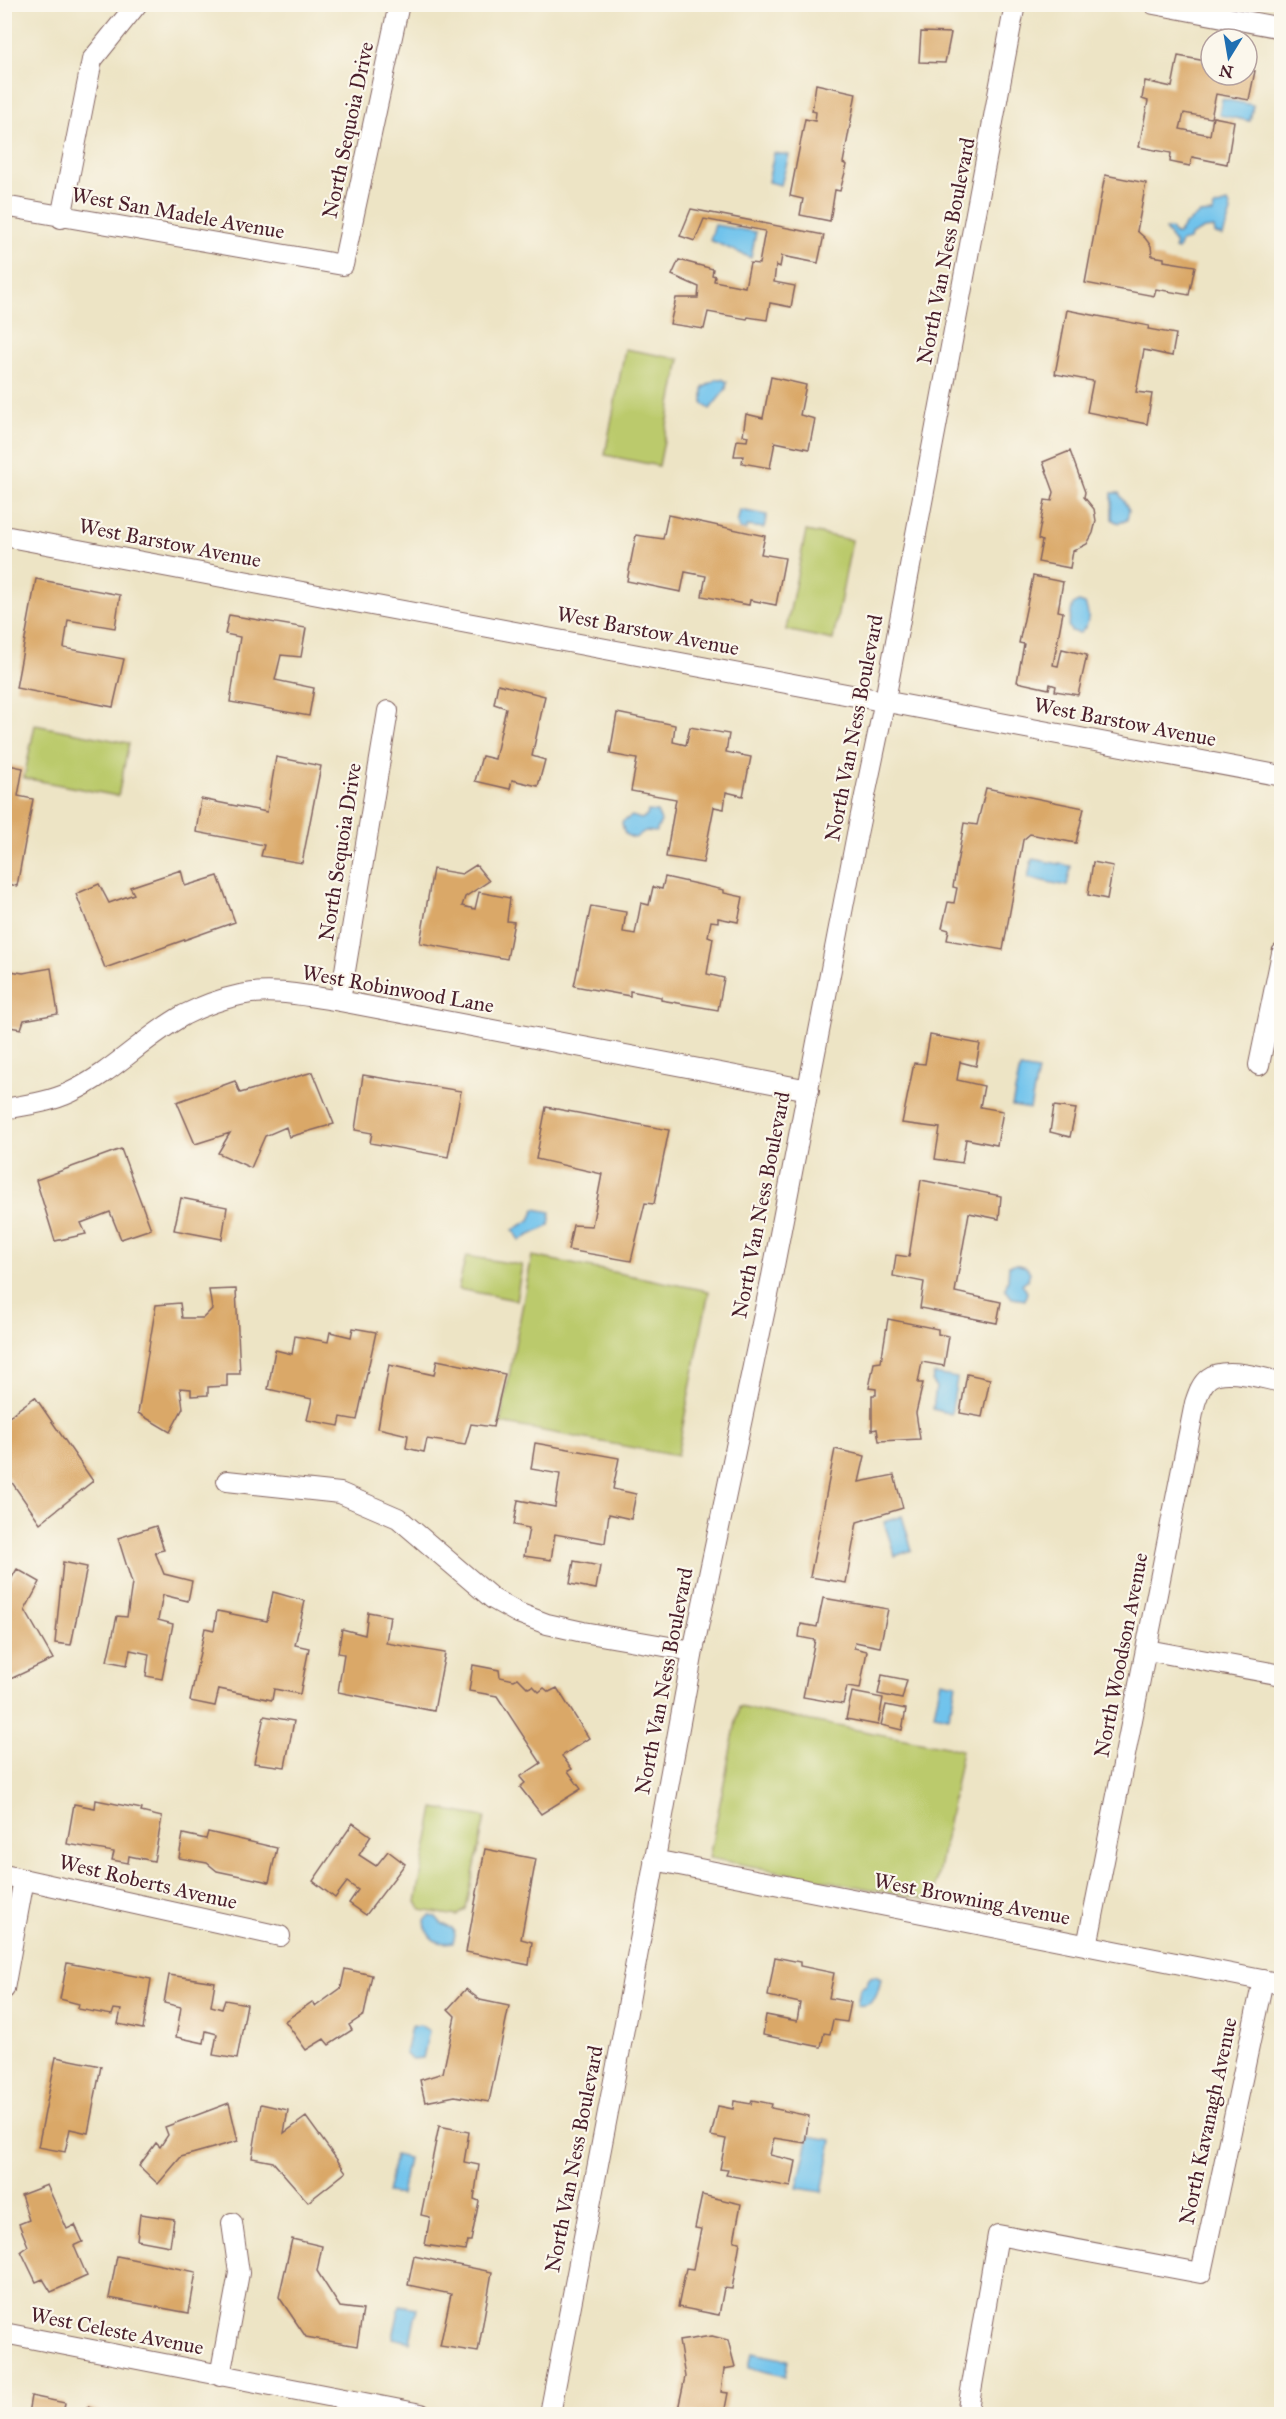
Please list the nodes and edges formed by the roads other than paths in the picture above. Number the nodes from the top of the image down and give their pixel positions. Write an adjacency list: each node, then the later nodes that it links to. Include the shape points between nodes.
1 (137, 4): 7 (street, via 92,60)
2 (399, 4): 8 (street, North Sequoia Drive)
3 (1015, 4): 10 (street, North Van Ness Boulevard)
4 (1154, 4): 5 (street)
5 (1281, 28)
6 (4, 207): 7 (street, West San Madele Avenue)
7 (61, 218): 8 (street, West San Madele Avenue)
8 (343, 265)
9 (4, 536): 10 (street, West Barstow Avenue)
10 (885, 700): 12 (street, West Barstow Avenue); 16 (street, North Van Ness Boulevard)
11 (388, 711): 14 (street, North Sequoia Drive)
12 (1281, 776)
13 (1281, 953): 15 (street)
14 (340, 1001): 16 (street, West Robinwood Lane); 17 (street, West Robinwood Lane, via 273,992 210,1004 183,1016 71,1092 36,1104)
15 (1259, 1065)
16 (808, 1090): 21 (street, North Van Ness Boulevard)
17 (4, 1109)
18 (1281, 1382): 20 (street, North Woodson Avenue, via 1224,1373 1210,1377 1200,1389)
19 (228, 1480): 21 (street, via 340,1493 398,1518 493,1599 518,1613 583,1632)
20 (1147, 1650): 22 (street); 26 (street, North Woodson Avenue)
21 (693, 1651): 23 (street, North Van Ness Boulevard)
22 (1281, 1675)
23 (654, 1860): 26 (street, West Browning Avenue); 33 (street, North Van Ness Boulevard)
24 (14, 1877): 25 (street, West Roberts Avenue); 28 (street)
25 (280, 1936)
26 (1087, 1946): 27 (street, West Browning Avenue)
27 (1272, 1982): 34 (street, North Kavanagh Avenue, via 1201,2272 998,2235)
28 (4, 1989)
29 (232, 2223): 31 (street, West Celeste Avenue, via 238,2273)
30 (4, 2333): 31 (street, West Celeste Avenue)
31 (220, 2376): 32 (street, West Celeste Avenue)
32 (421, 2415)
33 (550, 2415)
34 (966, 2415)

